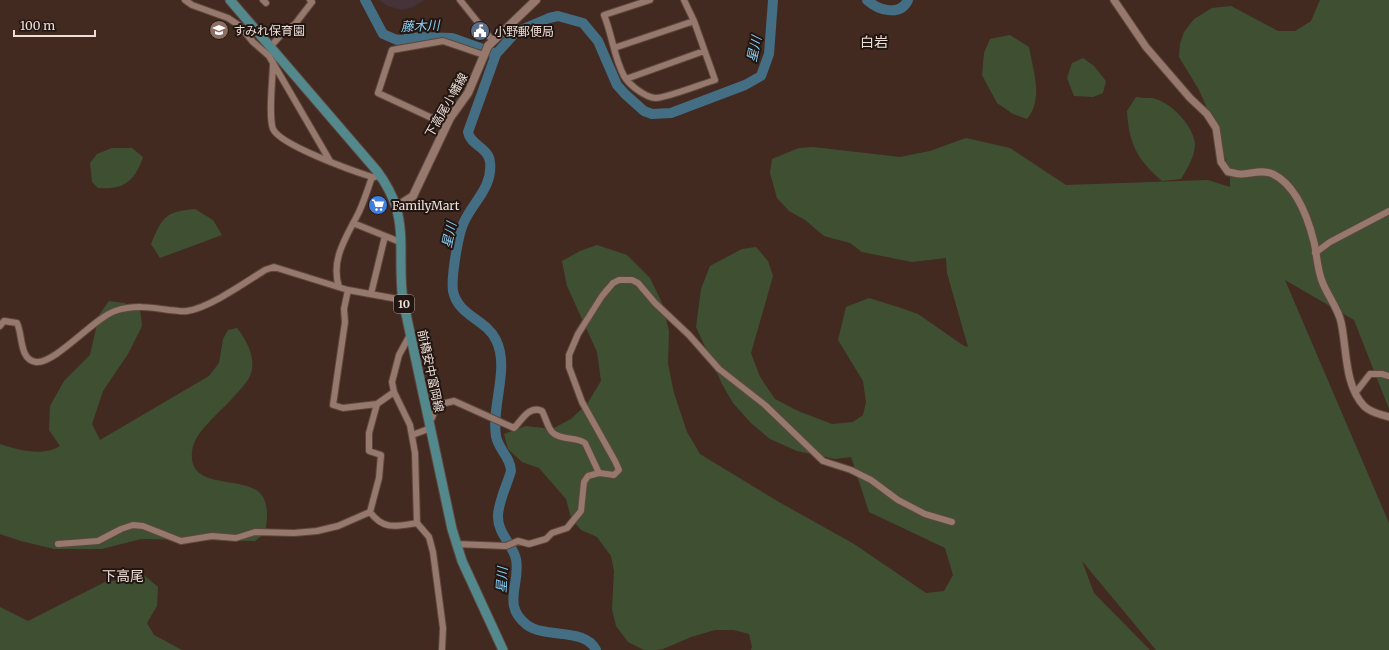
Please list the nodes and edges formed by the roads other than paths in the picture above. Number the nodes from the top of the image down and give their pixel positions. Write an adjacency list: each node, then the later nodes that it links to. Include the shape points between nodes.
1 (185, 0): 14 (street, via 228,18)
2 (310, 0): 10 (street, via 312,2 295,24)
3 (460, 0): 12 (street)
4 (536, 0): 12 (main road, 下高尾小幡線)
5 (650, 0): 11 (street, via 604,15 611,31)
6 (684, 0): 9 (street)
7 (1114, 0): 24 (street, via 1146,47 1207,114 1216,128 1221,162 1228,172 1271,173 1284,181 1305,214)
8 (231, 1): 10 (main road, 前橋安中富岡線 / 10)
9 (694, 21): 11 (street); 13 (street)
10 (270, 47): 14 (main road, 前橋安中富岡線 / 10)
11 (614, 48): 15 (street)
12 (488, 49): 16 (main road, 下高尾小幡線, via 468,93); 16 (street, via 443,41 392,50 378,94)
13 (704, 51): 15 (street); 15 (street, via 715,80 657,98 645,96)
14 (276, 59): 17 (street); 17 (street, via 272,111 275,132 294,146); 18 (main road, 前橋安中富岡線 / 10)
15 (626, 79)
16 (447, 125): 19 (main road, 下高尾小幡線, via 413,196)
17 (330, 161): 18 (street, via 349,170)
18 (376, 177): 19 (main road, 前橋安中富岡線 / 10, via 391,193); 21 (street)
19 (396, 207): 23 (main road, 前橋安中富岡線 / 10)
20 (1389, 211): 24 (street, via 1330,242)
21 (353, 224): 22 (street); 25 (street, via 337,259 335,276)
22 (385, 236): 23 (street); 27 (street)
23 (400, 242): 28 (main road, 前橋安中富岡線 / 10)
24 (1315, 254): 33 (street, via 1322,282 1340,320)
25 (339, 287): 26 (street); 29 (street, via 274,267 206,304 187,311 138,306 114,311 39,362 26,356 20,329 16,324 4,321)
26 (348, 290): 27 (street); 34 (street, via 333,405 343,408)
27 (370, 294): 28 (street)
28 (403, 300): 30 (main road, 前橋安中富岡線 / 10)
29 (0, 326)
30 (411, 334): 32 (street, via 399,355 392,382); 36 (main road, 前橋安中富岡線 / 10)
31 (1389, 376): 33 (street, via 1370,374)
32 (394, 392): 34 (street); 37 (street, via 410,425)
33 (1356, 392): 35 (street, via 1364,406)
34 (377, 404): 39 (street, via 369,433 369,451 382,455)
35 (1389, 417)
36 (430, 424): 37 (street); 38 (street, via 437,405 452,401 514,428 527,413 534,409 542,411 553,433 586,443); 43 (main road, 前橋安中富岡線 / 10)
37 (412, 435): 41 (street)
38 (599, 473): 40 (street, via 614,475 619,470 582,402 569,367 569,356 578,334 602,296 613,283 619,280 632,280 690,335 719,369 765,405 823,461 871,480 898,500 925,514); 43 (street, via 588,476 584,482 581,511 567,528 552,533 546,539 537,543 518,542 506,546)
39 (370, 512): 41 (street, via 375,518 392,527); 42 (street, via 338,526 317,531 255,532 236,538 212,536 181,541 143,526 133,525 98,541)
40 (952, 522)
41 (417, 523): 44 (street, via 429,538 433,552 443,628)
42 (58, 544)
43 (456, 544): 45 (main road, 前橋安中富岡線 / 10)
44 (442, 650)
45 (503, 650)

